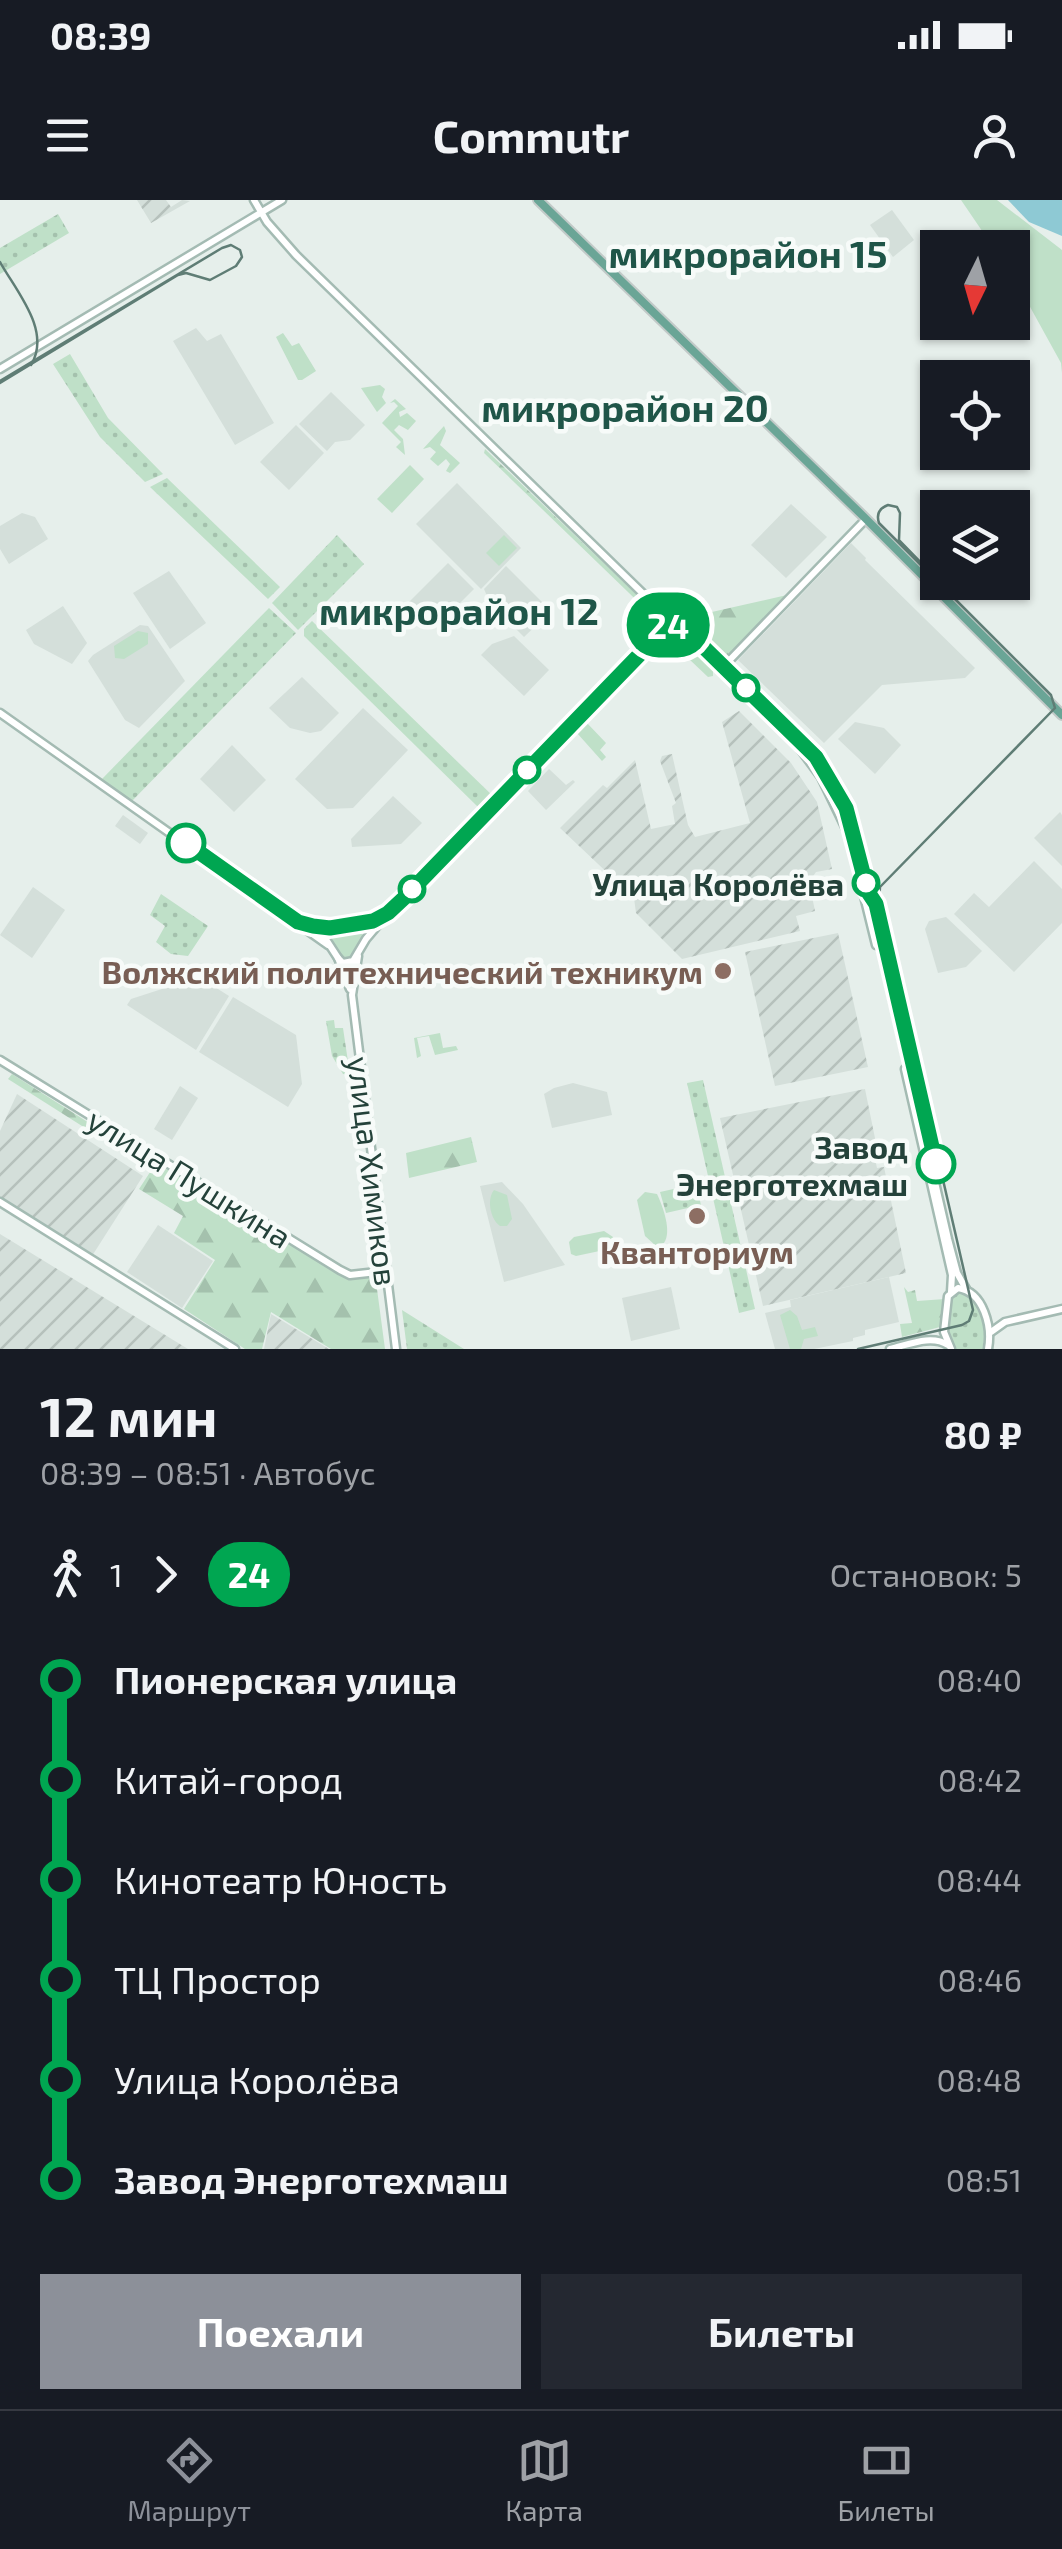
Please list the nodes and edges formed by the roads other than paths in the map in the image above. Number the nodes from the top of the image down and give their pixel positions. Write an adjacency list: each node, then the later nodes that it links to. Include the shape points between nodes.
1 (254, 200): 4 (street)
2 (282, 200): 4 (street)
3 (538, 200): 6 (main road)
4 (261, 212): 5 (street); 7 (street, via 296,255)
5 (0, 369)
6 (866, 519): 10 (street); 12 (main road)
7 (672, 621): 8 (street); 9 (street); 10 (street)
8 (664, 629): 9 (street); 13 (street)
9 (676, 629): 10 (street)
10 (722, 669): 25 (street, via 816,757 846,808 948,1240); 26 (street, via 798,746 840,812 925,1156)
11 (0, 713): 14 (street)
12 (1062, 715)
13 (388, 913): 15 (street); 17 (street)
14 (298, 922): 16 (street); 18 (street)
15 (356, 925): 16 (street); 17 (street)
16 (330, 928): 18 (street)
17 (366, 939): 19 (street)
18 (328, 944): 20 (street)
19 (358, 955): 20 (street, via 348,964); 21 (street, улица Химиков)
20 (338, 958): 21 (street, улица Химиков)
21 (352, 993): 24 (street, улица Химиков)
22 (0, 1060): 24 (street, улица Пушкина, via 340,1270)
23 (0, 1202): 34 (street)
24 (386, 1271): 35 (street, улица Химиков)
25 (966, 1290): 26 (street); 28 (street)
26 (951, 1292): 30 (street)
27 (1062, 1309): 29 (street)
28 (986, 1316): 29 (street); 31 (street)
29 (1005, 1322): 31 (street)
30 (944, 1326): 32 (street); 33 (street)
31 (990, 1333): 37 (street)
32 (929, 1340): 33 (street); 36 (street)
33 (950, 1347)
34 (235, 1349)
35 (396, 1349)
36 (890, 1349)
37 (988, 1349)

